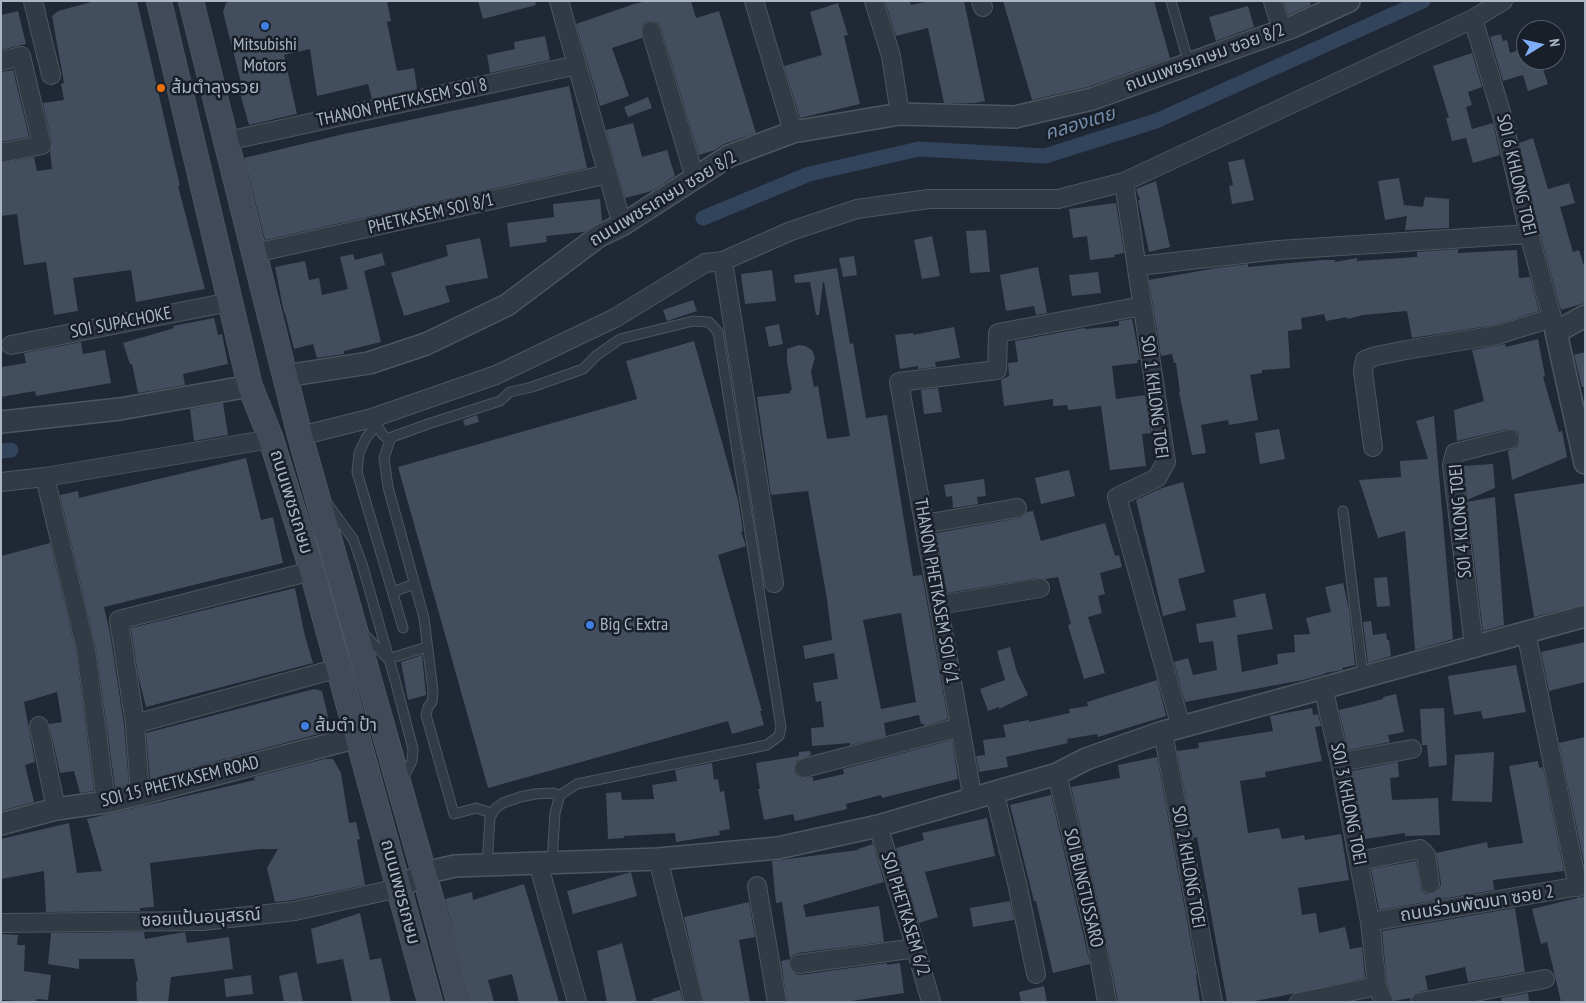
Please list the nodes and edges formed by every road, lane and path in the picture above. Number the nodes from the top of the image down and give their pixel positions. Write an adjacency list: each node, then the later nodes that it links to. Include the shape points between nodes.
1 (33, 1): 17 (street)
2 (159, 1): 30 (main road, ถนนเพชรเกษม)
3 (191, 1): 20 (main road, ถนนเพชรเกษม)
4 (559, 1): 15 (street)
5 (754, 1): 19 (street)
6 (874, 1): 18 (street, via 891,56)
7 (1172, 1): 16 (lane)
8 (1273, 1): 12 (street)
9 (1349, 1): 12 (street, ถนนเพชรเกษม ซอย 8/2)
10 (1503, 1): 11 (street)
11 (1473, 19): 24 (street); 26 (street, SOI 6 KHLONG TOEI, via 1503,119)
12 (1282, 30): 16 (street, ถนนเพชรเกษม ซอย 8/2)
13 (651, 31): 23 (street)
14 (1, 61): 21 (street, via 21,56 42,145)
15 (577, 65): 20 (street, THANON PHETKASEM SOI 8); 22 (street)
16 (1189, 65): 18 (street, ถนนเพชรเกษม ซอย 8/2, via 1092,99 1015,117)
17 (51, 75)
18 (900, 114): 19 (street, ถนนเพชรเกษม ซอย 8/2)
19 (793, 132): 23 (street, ถนนเพชรเกษม ซอย 8/2, via 729,156)
20 (227, 142): 27 (main road, ถนนเพชรเกษม)
21 (1, 153)
22 (608, 174): 25 (street); 27 (street, PHETKASEM SOI 8/1)
23 (695, 178): 25 (street, ถนนเพชรเกษม ซอย 8/2)
24 (1124, 182): 28 (street, via 1058,199 929,199 857,209 790,231); 29 (street, SOI 1 KHLONG TOEI)
25 (622, 225): 35 (street, ถนนเพชรเกษม ซอย 8/2, via 599,236 507,305 426,344 369,363)
26 (1529, 234): 29 (street, via 1278,250); 33 (street, SOI 6 KHLONG TOEI)
27 (255, 253): 35 (main road, ถนนเพชรเกษม)
28 (722, 261): 37 (street, via 705,264 614,318 496,375); 52 (street)
29 (1138, 266): 31 (street, SOI 1 KHLONG TOEI)
30 (230, 302): 34 (street, SOI SUPACHOKE); 36 (main road, ถนนเพชรเกษม)
31 (1142, 306): 50 (street, THANON PHETKASEM SOI 6/1, via 998,333 997,370 899,382); 70 (street, SOI 1 KHLONG TOEI, via 1166,462 1157,478 1117,497)
32 (1585, 316): 33 (street)
33 (1554, 325): 43 (street, via 1365,360 1363,371); 44 (street)
34 (11, 344)
35 (285, 376): 39 (main road, ถนนเพชรเกษม)
36 (250, 386): 38 (street, via 120,409); 40 (main road, ถนนเพชรเกษม)
37 (375, 421): 39 (street); 42 (lane); 55 (lane, via 359,453 357,472)
38 (1, 422)
39 (300, 436): 47 (main road, ถนนเพชรเกษม)
40 (271, 439): 45 (street); 51 (main road, ถนนเพชรเกษม)
41 (1510, 439): 61 (street, SOI 4 KLONG TOEI, via 1455,453 1452,464)
42 (390, 440): 53 (lane, via 384,458 388,487); 79 (lane, via 500,401 510,392 583,369 596,355 620,339 693,321 709,322 718,332 781,727 779,736 767,745 577,784)
43 (1373, 447)
44 (1584, 455)
45 (45, 477): 46 (street); 81 (street, via 86,650)
46 (1, 482)
47 (316, 488): 58 (main road, ถนนเพชรเกษม); 63 (lane, via 353,539)
48 (1017, 508): 50 (street)
49 (1343, 511): 65 (lane)
50 (924, 524): 56 (street, THANON PHETKASEM SOI 6/1)
51 (312, 571): 64 (main road, ถนนเพชรเกษม); 67 (street, via 119,620)
52 (774, 582)
53 (414, 584): 55 (lane); 62 (lane, via 424,618)
54 (1040, 588): 56 (street)
55 (393, 592): 59 (lane)
56 (939, 605): 69 (street, THANON PHETKASEM SOI 6/1)
57 (1585, 616): 60 (street)
58 (353, 623): 63 (lane); 76 (main road, ถนนเพชรเกษม)
59 (403, 628)
60 (1526, 632): 61 (street); 93 (street)
61 (1474, 646): 65 (street)
62 (427, 648): 63 (lane); 83 (lane, via 433,691 426,715 454,814 476,808)
63 (388, 659): 76 (lane, via 413,749 412,761)
64 (339, 668): 67 (street); 71 (main road, ถนนเพชรเกษม)
65 (1363, 676): 66 (street)
66 (1323, 687): 70 (street); 73 (street, SOI 3 KHLONG TOEI)
67 (135, 724): 78 (street)
68 (39, 726): 82 (street)
69 (960, 727): 74 (street); 80 (street, THANON PHETKASEM SOI 6/1)
70 (1172, 729): 75 (street, via 1086,759); 111 (street, SOI 2 KHLONG TOEI)
71 (358, 737): 78 (street, SOI 15 PHETKASEM ROAD); 94 (main road, ถนนเพชรเกษม)
72 (1412, 749): 73 (street)
73 (1340, 762): 87 (street, SOI 3 KHLONG TOEI)
74 (804, 768)
75 (1057, 774): 77 (street); 110 (street, SOI BUNGTUSSARO, via 1096,940)
76 (399, 785): 90 (main road, ถนนเพชรเกษม)
77 (994, 791): 80 (street); 99 (street)
78 (140, 794): 81 (street, SOI 15 PHETKASEM ROAD)
79 (560, 795): 83 (lane, via 520,797 503,803); 88 (lane)
80 (973, 800): 85 (street)
81 (106, 802): 82 (street, SOI 15 PHETKASEM ROAD)
82 (56, 809): 84 (street, SOI 15 PHETKASEM ROAD)
83 (492, 813): 89 (lane)
84 (1, 824)
85 (878, 826): 86 (street, via 778,848); 97 (street, SOI PHETKASEM 6/2)
86 (658, 859): 88 (street); 107 (street)
87 (1359, 861): 91 (street, via 1420,849 1426,855); 95 (street, SOI 3 KHLONG TOEI)
88 (545, 863): 89 (street); 106 (street)
89 (487, 865): 90 (street, via 455,866)
90 (424, 873): 94 (street); 105 (main road, ถนนเพชรเกษม)
91 (1430, 884)
92 (757, 886): 108 (street)
93 (1581, 886): 95 (street, ถนนร่วมพัฒนา ซอย 2)
94 (399, 888): 96 (street, ซอยแป้นอนุสรณ์, via 295,911 202,921); 103 (main road, ถนนเพชรเกษม)
95 (1370, 922): 101 (street, SOI 3 KHLONG TOEI)
96 (1, 923)
97 (916, 948): 98 (street); 109 (street, SOI PHETKASEM 6/2)
98 (799, 964)
99 (1036, 974)
100 (1545, 979): 104 (street)
101 (1381, 994): 102 (street)
102 (1323, 1000): 112 (street)
103 (428, 1001)
104 (1424, 1001)
105 (459, 1002)
106 (576, 1002)
107 (694, 1002)
108 (777, 1002)
109 (931, 1002)
110 (1107, 1002)
111 (1213, 1002)
112 (1299, 1002)

